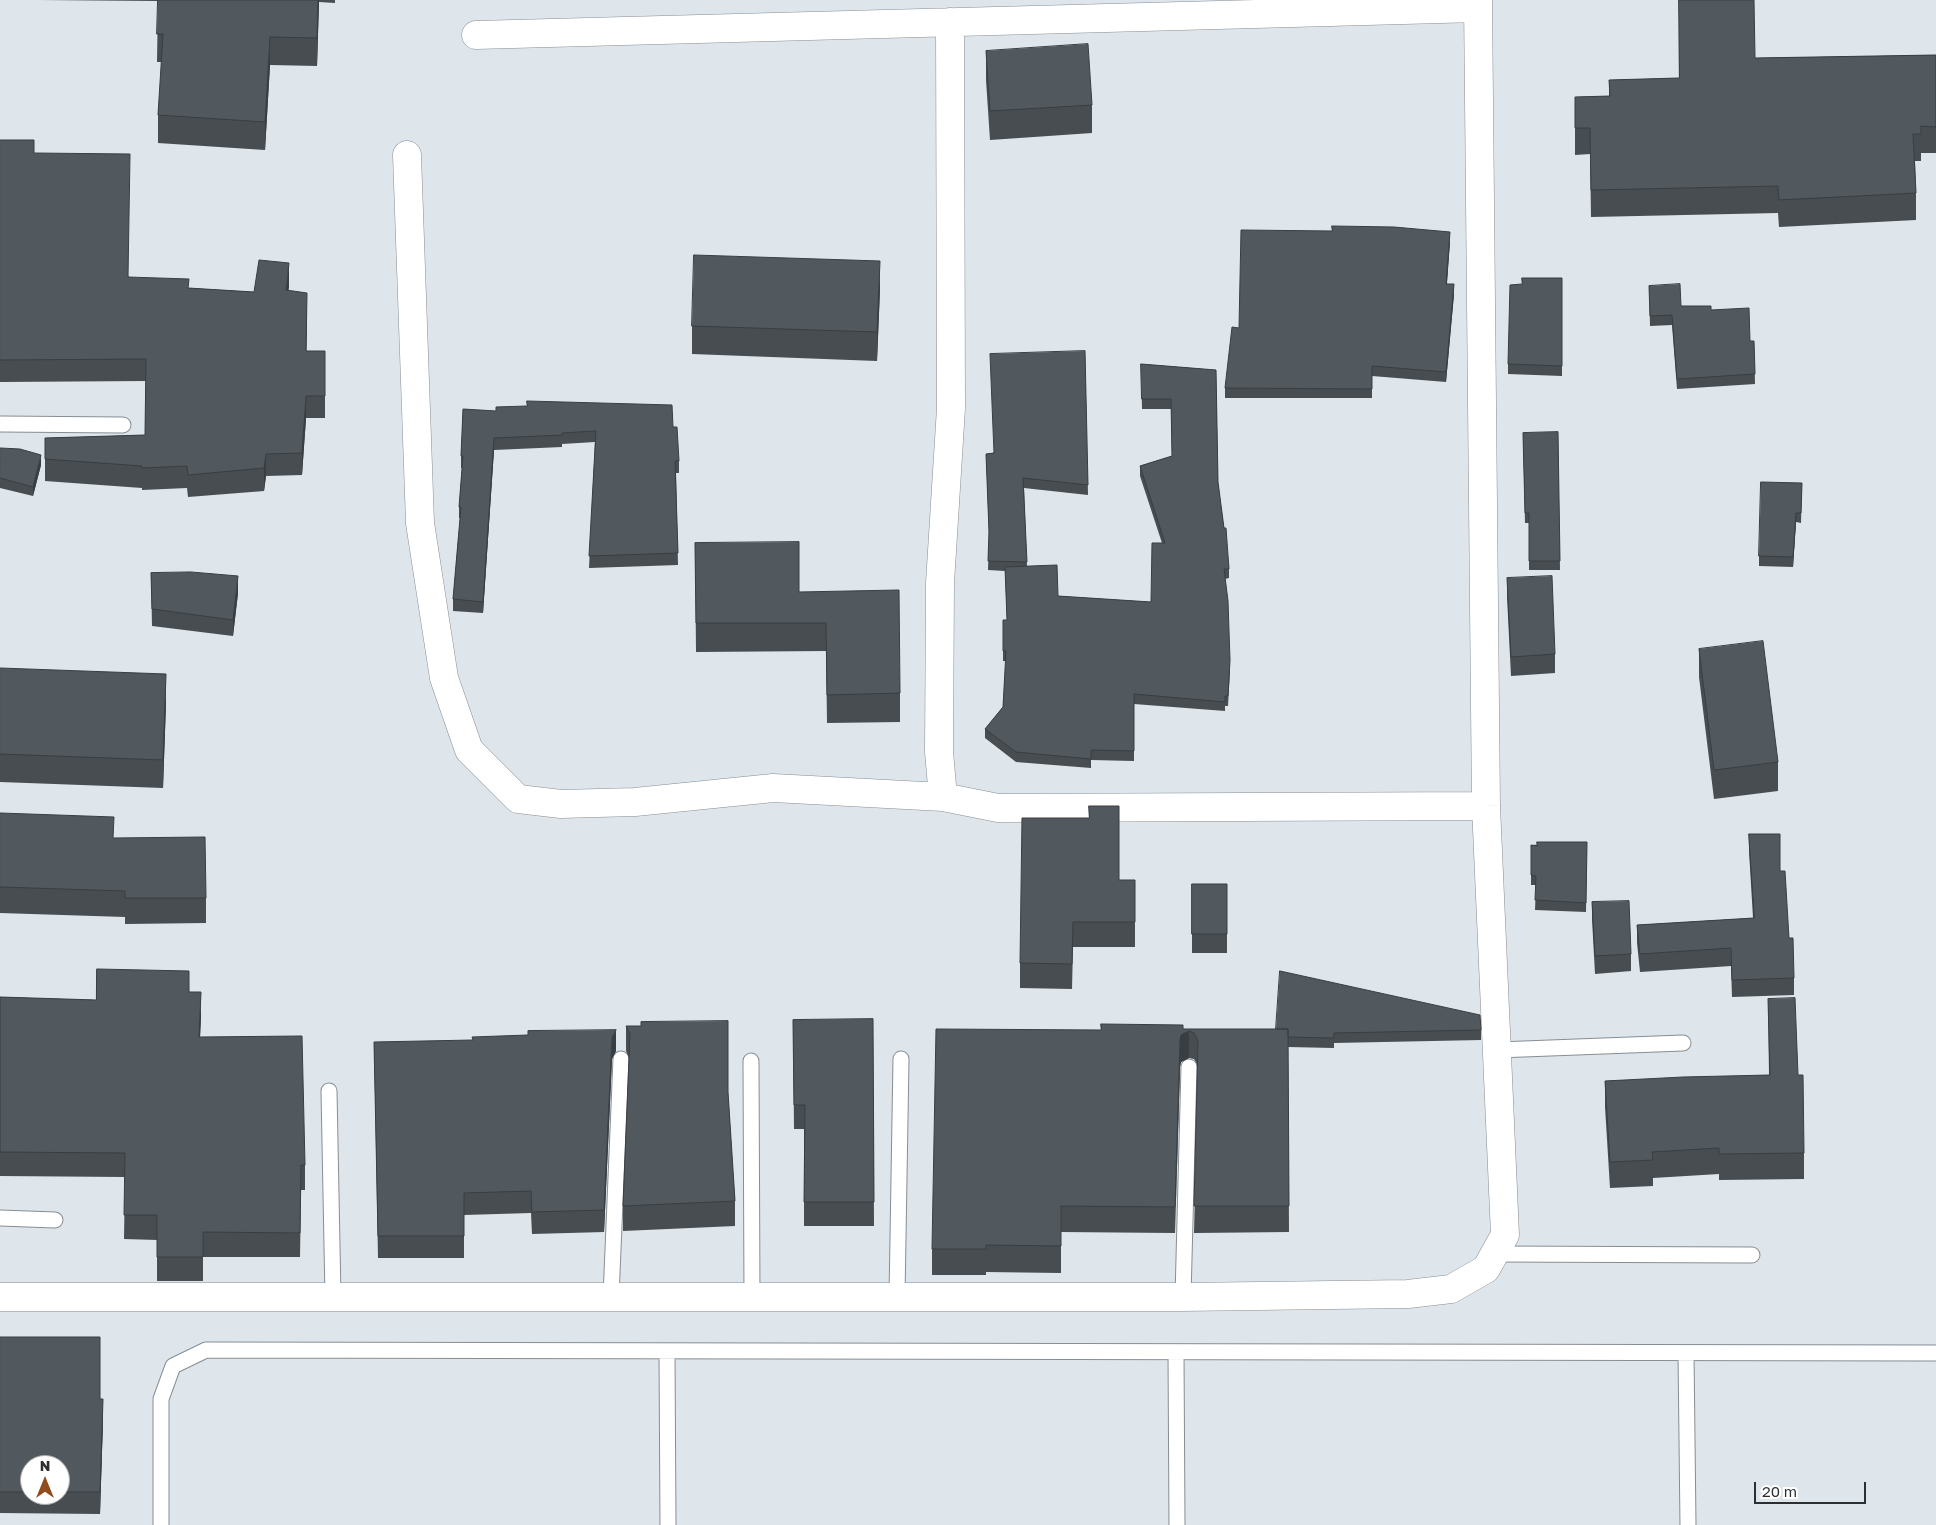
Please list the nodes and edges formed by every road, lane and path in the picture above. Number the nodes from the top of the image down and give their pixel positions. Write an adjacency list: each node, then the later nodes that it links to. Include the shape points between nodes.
1 (1478, 4): 2 (street); 8 (street)
2 (950, 22): 3 (street); 7 (street, via 951,408 940,593 939,752)
3 (476, 36)
4 (407, 155): 7 (street, via 420,523 444,678 469,750 518,799 561,804 635,802 774,788)
5 (0, 424): 6 (lane)
6 (123, 424)
7 (943, 798): 8 (street, via 998,808)
8 (1486, 806): 10 (street)
9 (1683, 1042): 10 (lane)
10 (1497, 1050): 18 (street, via 1505,1235)
11 (621, 1059): 22 (lane)
12 (901, 1059): 24 (lane)
13 (750, 1061): 23 (lane)
14 (1189, 1067): 25 (lane)
15 (329, 1091): 21 (lane)
16 (0, 1218): 17 (lane)
17 (55, 1220)
18 (1494, 1254): 19 (lane); 25 (street, via 1486,1269 1451,1289 1408,1294)
19 (1752, 1255)
20 (0, 1297): 21 (street)
21 (333, 1297): 22 (street)
22 (612, 1297): 23 (street)
23 (752, 1297): 24 (street)
24 (897, 1297): 25 (street)
25 (1183, 1297)
26 (667, 1351): 27 (lane); 30 (lane, via 206,1350 173,1366 161,1399); 31 (lane)
27 (1176, 1352): 28 (lane); 32 (lane)
28 (1686, 1353): 29 (lane); 33 (lane)
29 (1936, 1353)
30 (161, 1525)
31 (668, 1525)
32 (1178, 1525)
33 (1688, 1525)

